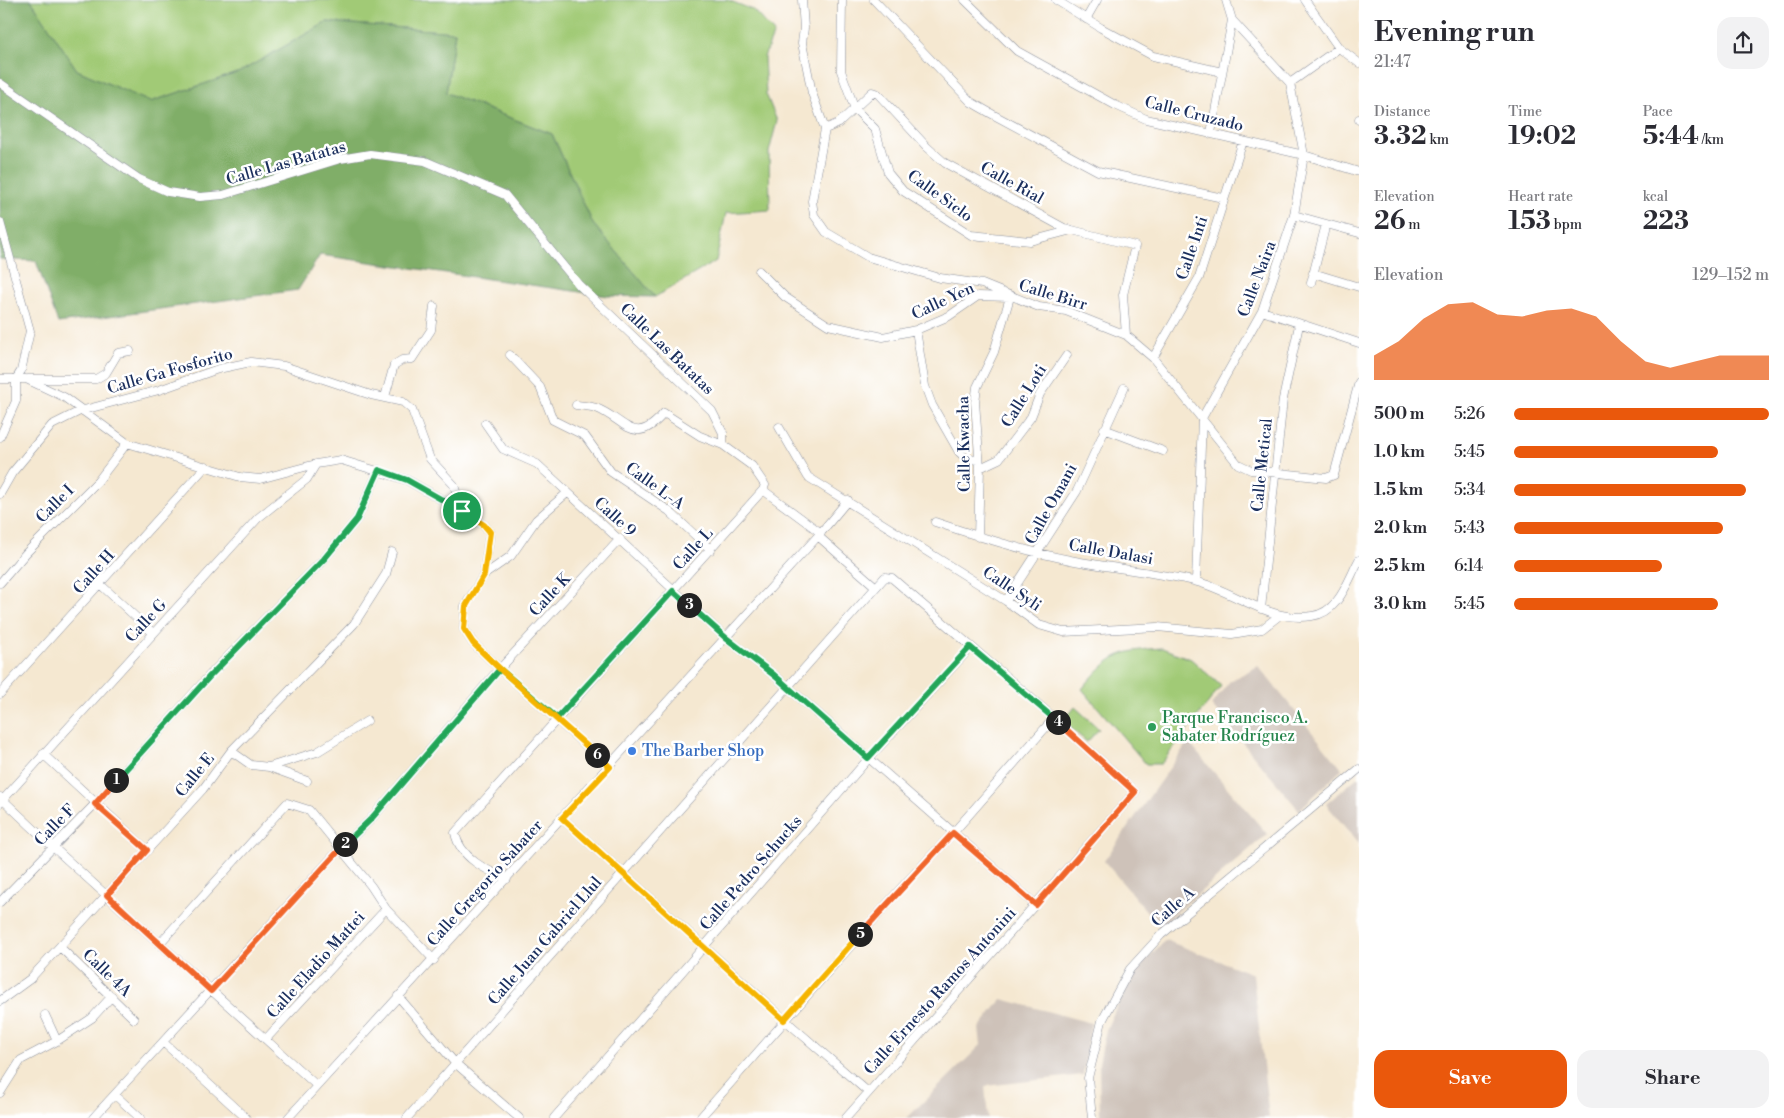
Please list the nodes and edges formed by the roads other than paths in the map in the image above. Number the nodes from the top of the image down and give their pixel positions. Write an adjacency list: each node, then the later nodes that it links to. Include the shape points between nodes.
1 (802, 0): 17 (street, Calle Birr, via 802,43 812,94)
2 (842, 0): 16 (street, Calle Siclo, via 841,71)
3 (874, 0): 22 (street, via 978,106 1098,171)
4 (965, 0): 18 (street, Calle Cruzado, via 1017,51 1115,105 1146,119)
5 (1056, 0): 9 (street)
6 (1097, 0): 9 (street)
7 (1226, 0): 10 (street)
8 (1305, 0): 11 (street)
9 (1086, 19): 13 (street, via 1153,56)
10 (1232, 20): 13 (street); 15 (street)
11 (1339, 48): 12 (street); 15 (street)
12 (1359, 63)
13 (1222, 72): 18 (street)
14 (0, 83): 57 (street, Calle Las Batatas, via 139,179 168,192 200,197 223,195 340,159 370,154 425,161 505,195 579,285 712,411 723,434)
15 (1290, 83): 20 (street, Calle Naira)
16 (855, 109): 17 (street, Calle Rial, via 839,123); 26 (street, Calle Rial, via 872,92 878,94 945,164); 26 (street, Calle Siclo, via 875,129 888,173 903,191 971,235 1030,241)
17 (824, 129): 32 (street, Calle Birr, via 812,201 814,215 826,232 868,257 940,278 982,284)
18 (1211, 133): 19 (street, Calle Cruzado)
19 (1242, 141): 20 (street, Calle Cruzado); 22 (street, Calle Inti)
20 (1304, 155): 21 (street, Calle Cruzado); 23 (street, Calle Naira)
21 (1359, 172)
22 (1223, 198): 42 (street, Calle Inti, via 1199,278)
23 (1294, 215): 25 (street); 34 (street, Calle Naira)
24 (0, 222): 44 (street, via 30,331 21,371)
25 (1326, 224): 27 (street); 29 (street)
26 (1072, 230): 37 (street, Calle Rial, via 1135,246 1123,295)
27 (1359, 233)
28 (759, 271): 36 (street, Calle Yen, via 785,298 828,325 883,337)
29 (1313, 273): 30 (street); 31 (street)
30 (1311, 283)
31 (1359, 287)
32 (1010, 297): 36 (street, Calle Yen, via 978,296 949,316); 37 (street, Calle Birr, via 1039,307 1066,311); 60 (street, Calle Kwacha, via 994,352 977,387 975,402)
33 (434, 306): 48 (street, via 431,330 412,359 394,365)
34 (1262, 311): 35 (street); 51 (street, Calle Naira)
35 (1300, 325): 38 (street); 63 (street, Calle Metical, via 1283,399)
36 (916, 330): 60 (street, via 925,386 932,405 959,452)
37 (1126, 335): 42 (street, Calle Birr)
38 (1359, 343)
39 (130, 351): 45 (street, via 118,353 106,374 96,379)
40 (1067, 355): 60 (street, Calle Loti, via 1040,394 1031,417 999,459)
41 (510, 356): 73 (street, Calle L-A, via 540,387 553,420 585,436 612,472 669,511)
42 (1152, 358): 51 (street, Calle Birr)
43 (0, 379): 44 (street)
44 (16, 379): 45 (street); 55 (street, via 16,401)
45 (26, 379): 50 (street, via 64,397)
46 (1359, 382): 63 (street, Calle Birr, via 1334,475 1326,478)
47 (1124, 388): 54 (street, Calle Omani)
48 (385, 397): 50 (street, Calle Ga Fosforito, via 370,396 284,366 251,362); 68 (street, Calle Ga Fosforito, via 403,402 412,410 430,459 454,485)
49 (576, 405): 57 (street, via 596,408 630,429 644,430 664,414 700,436)
50 (80, 411): 56 (street); 66 (street, Calle Ga Fosforito, via 52,425 12,473)
51 (1202, 418): 63 (street, Calle Birr, via 1238,464 1251,470); 78 (street, Calle Naira)
52 (485, 423): 65 (street, Calle 9, via 503,449 537,464)
53 (779, 427): 67 (street, Calle Syli, via 808,477)
54 (1104, 429): 58 (street); 75 (street, Calle Omani, via 1077,491)
55 (0, 438)
56 (127, 443): 61 (street); 79 (street, Calle I, via 98,481 26,553)
57 (723, 445): 64 (street, via 752,466 765,485)
58 (1162, 452)
59 (316, 464): 61 (street, via 260,479 240,477); 62 (street, via 341,460); 86 (street, Calle G, via 307,479 258,518)
60 (980, 464): 71 (street, Calle Kwacha)
61 (206, 466): 80 (street, Calle H)
62 (379, 470): 68 (street, via 407,480); 103 (street, Calle F, via 357,519 324,559 210,676)
63 (1274, 472): 84 (street, Calle Metical)
64 (763, 490): 70 (street); 73 (street, Calle L)
65 (567, 493): 72 (street, Calle 9); 77 (street, via 536,520 511,556)
66 (0, 494)
67 (848, 500): 70 (street, Calle Gregorio Sabater); 83 (street, Calle Syli)
68 (462, 511): 77 (street, via 490,532)
69 (935, 522): 71 (street, Calle Dalasi)
70 (820, 534): 81 (street); 87 (street, Calle Gregorio Sabater)
71 (978, 537): 75 (street, Calle Dalasi)
72 (620, 539): 82 (street, Calle 9); 89 (street, Calle K)
73 (711, 550): 82 (street, Calle L)
74 (392, 552): 95 (street, Calle E, via 386,574 354,624)
75 (1040, 552): 78 (street, Calle Dalasi, via 1069,560); 83 (street, Calle Omani)
76 (1359, 560): 85 (street, Calle Dalasi, via 1337,602 1329,609 1312,616)
77 (484, 575): 89 (street, via 466,606 464,629 473,643)
78 (1196, 581): 84 (street, Calle Dalasi)
79 (0, 584)
80 (101, 585): 86 (street); 91 (street, Calle H)
81 (876, 587): 88 (street, Calle Juan Gabriel Llul, via 885,577 892,578); 90 (street, Calle Juan Gabriel Llul)
82 (673, 591): 87 (street, Calle 9); 92 (street, Calle L)
83 (1006, 601): 85 (street, Calle Syli, via 1039,625 1063,632 1157,627 1232,634 1262,629)
84 (1261, 609): 85 (street, Calle Dalasi)
85 (1280, 615)
86 (153, 634): 96 (street, Calle G)
87 (726, 638): 90 (street, Calle 9); 99 (street, Calle Gregorio Sabater)
88 (970, 647): 93 (street); 97 (street, Calle Pedro Schucks)
89 (500, 669): 92 (street); 107 (street, Calle K, via 371,819)
90 (787, 688): 97 (street, Calle 9); 109 (street, Calle Juan Gabriel Llul)
91 (0, 694)
92 (557, 718): 99 (street); 110 (street, Calle L, via 455,833 457,844 483,869)
93 (1054, 718): 105 (street); 113 (street, Calle Ernesto Ramos Antonini, via 1135,792)
94 (367, 721): 98 (street, via 317,752)
95 (232, 751): 98 (street, via 251,766); 108 (street, Calle E, via 203,789)
96 (43, 754): 102 (street, Calle G); 103 (street)
97 (868, 758): 105 (street, Calle 9); 117 (street, Calle Pedro Schucks)
98 (269, 767): 101 (street)
99 (610, 767): 104 (street, Calle Gregorio Sabater)
100 (1359, 769): 143 (street, Calle A, via 1162,935 1130,970 1102,1021 1088,1078)
101 (307, 781)
102 (1, 800): 106 (street)
103 (95, 804): 106 (street, Calle F); 108 (street)
104 (562, 818): 109 (street); 110 (street, Calle Gregorio Sabater)
105 (953, 833): 113 (street, Calle 9); 125 (street)
106 (52, 847): 111 (street); 112 (street, Calle F)
107 (340, 849): 114 (street); 115 (street, via 310,810 287,803); 119 (street, Calle K)
108 (147, 850): 111 (street, Calle E)
109 (622, 874): 117 (street); 129 (street, Calle Juan Gabriel Llul)
110 (507, 879): 118 (street, Calle Gregorio Sabater)
111 (107, 895): 115 (street); 116 (street, Calle E)
112 (0, 902)
113 (1036, 905): 131 (street, Calle Ernesto Ramos Antonini)
114 (386, 909): 118 (street); 126 (street, Calle Eladio Mattei)
115 (160, 943): 119 (street)
116 (60, 947): 120 (street, Calle 4A); 122 (street, Calle E, via 29,980)
117 (705, 948): 125 (street); 140 (street, Calle Pedro Schucks)
118 (434, 960): 121 (street, Calle Gregorio Sabater)
119 (211, 991): 126 (street); 128 (street, Calle K)
120 (112, 996): 124 (street, Calle 4A); 127 (street, via 92,1018)
121 (398, 996): 129 (street); 130 (street, Calle Gregorio Sabater)
122 (0, 1001)
123 (44, 1015): 127 (street)
124 (134, 1019)
125 (784, 1020): 131 (street); 141 (street)
126 (266, 1039): 130 (street)
127 (56, 1041): 132 (street, via 21,1060)
128 (162, 1042): 133 (street, Calle K); 136 (street)
129 (455, 1063): 138 (street, Calle Juan Gabriel Llul); 139 (street)
130 (316, 1085): 137 (street, Calle Gregorio Sabater)
131 (868, 1092): 142 (street, Calle Ernesto Ramos Antonini)
132 (0, 1093)
133 (115, 1095): 134 (street, Calle K); 135 (street)
134 (94, 1118)
135 (140, 1118)
136 (246, 1118)
137 (288, 1118)
138 (407, 1118)
139 (519, 1118)
140 (554, 1118)
141 (700, 1118)
142 (846, 1118)
143 (1092, 1118)

